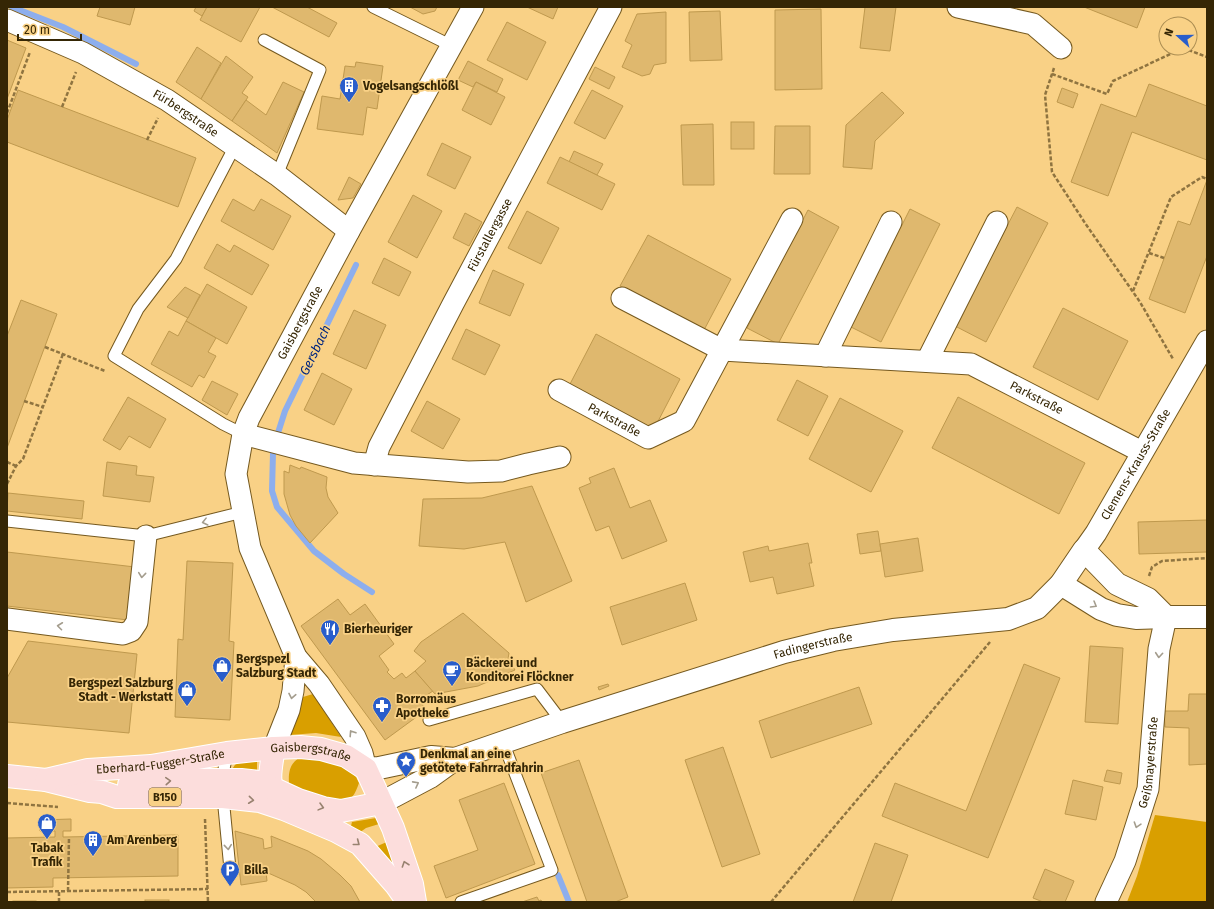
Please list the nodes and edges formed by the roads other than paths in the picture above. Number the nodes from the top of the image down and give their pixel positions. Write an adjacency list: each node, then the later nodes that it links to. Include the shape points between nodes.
1 (373, 7): 7 (lane)
2 (473, 7): 7 (street, Gaisbergstraße)
3 (611, 7): 24 (street, Fürstallergasse, via 452,304 379,447)
4 (958, 7): 8 (street, via 1033,24)
5 (7, 20): 9 (street, Fürbergstraße, via 83,53 168,100)
6 (264, 40): 10 (lane, via 320,70)
7 (452, 46): 14 (street, Gaisbergstraße)
8 (1061, 48)
9 (235, 146): 10 (street, Fürbergstraße); 21 (lane, via 176,259 138,309 114,356)
10 (277, 175): 14 (street, Fürbergstraße)
11 (792, 219): 17 (street, Parkstraße)
12 (891, 222): 18 (street)
13 (997, 222): 19 (street)
14 (349, 231): 21 (street, Gaisbergstraße, via 248,418)
15 (622, 298): 17 (street, Parkstraße)
16 (1207, 341): 22 (street, Clemens-Krauss-Straße)
17 (722, 350): 18 (street, Parkstraße); 20 (street, Parkstraße, via 684,421 648,438)
18 (825, 356): 19 (street, Parkstraße)
19 (927, 361): 22 (street, Parkstraße, via 971,364)
20 (559, 390)
21 (243, 434): 24 (street, via 354,463); 25 (street, Gaisbergstraße, via 236,474)
22 (1142, 452): 28 (street, Clemens-Krauss-Straße)
23 (560, 457): 24 (street, via 501,472 468,472)
24 (374, 464)
25 (243, 512): 27 (lane, one-way to 27); 33 (street, Gaisbergstraße, via 250,548)
26 (7, 521): 27 (lane)
27 (146, 536): 32 (street, one-way to 32, via 137,622 131,631 123,634)
28 (1084, 550): 29 (street, Clemens-Krauss-Straße); 30 (street, via 1117,584 1148,599)
29 (1061, 584): 30 (street, one-way to 30, via 1101,609 1117,615 1136,618); 35 (street, Fadingerstraße, via 1037,608 1008,619 893,630 833,640 777,654)
30 (1166, 617): 31 (street); 51 (street, Geißmayerstraße, one-way to 51, via 1159,649 1148,789 1125,861)
31 (1207, 617)
32 (7, 619)
33 (296, 657): 37 (street, Gaisbergstraße, one-way to 37, via 294,691); 40 (street, Gaisbergstraße, one-way to 33, via 355,737 319,684)
34 (429, 720): 35 (lane, via 537,689)
35 (562, 722): 36 (street, Fadingerstraße)
36 (503, 742): 39 (street, Fadingerstraße); 50 (lane, via 552,870)
37 (274, 748): 38 (main road, Eberhard-Fugger-Straße / B150); 40 (main road, Gaisbergstraße / B150, via 321,749 346,756); 44 (main road, via 270,774)
38 (227, 753): 42 (main road, Eberhard-Fugger-Straße / B150, via 151,766 88,770); 43 (lane)
39 (455, 759): 40 (street, Fadingerstraße, via 432,757); 45 (street, Fadingerstraße, one-way to 39, via 430,777)
40 (366, 769): 45 (main road, Gaisbergstraße)
41 (7, 776): 42 (main road, Eberhard-Fugger-Straße / B150)
42 (46, 780): 43 (main road, Eberhard-Fugger-Straße / B150, one-way to 43, via 117,797)
43 (223, 788): 44 (main road, via 259,782); 46 (main road, Eberhard-Fugger-Straße / B150, one-way to 46); 47 (lane, one-way to 47)
44 (271, 788): 45 (main road, one-way to 45, via 298,800 341,811); 46 (main road, via 275,799)
45 (381, 803): 49 (main road, Gaisbergstraße, one-way to 45, via 412,884 393,828)
46 (284, 808): 48 (main road, B150, one-way to 48, via 360,844 396,884)
47 (230, 870)
48 (408, 902)
49 (415, 902)
50 (461, 902)
51 (1106, 902)

